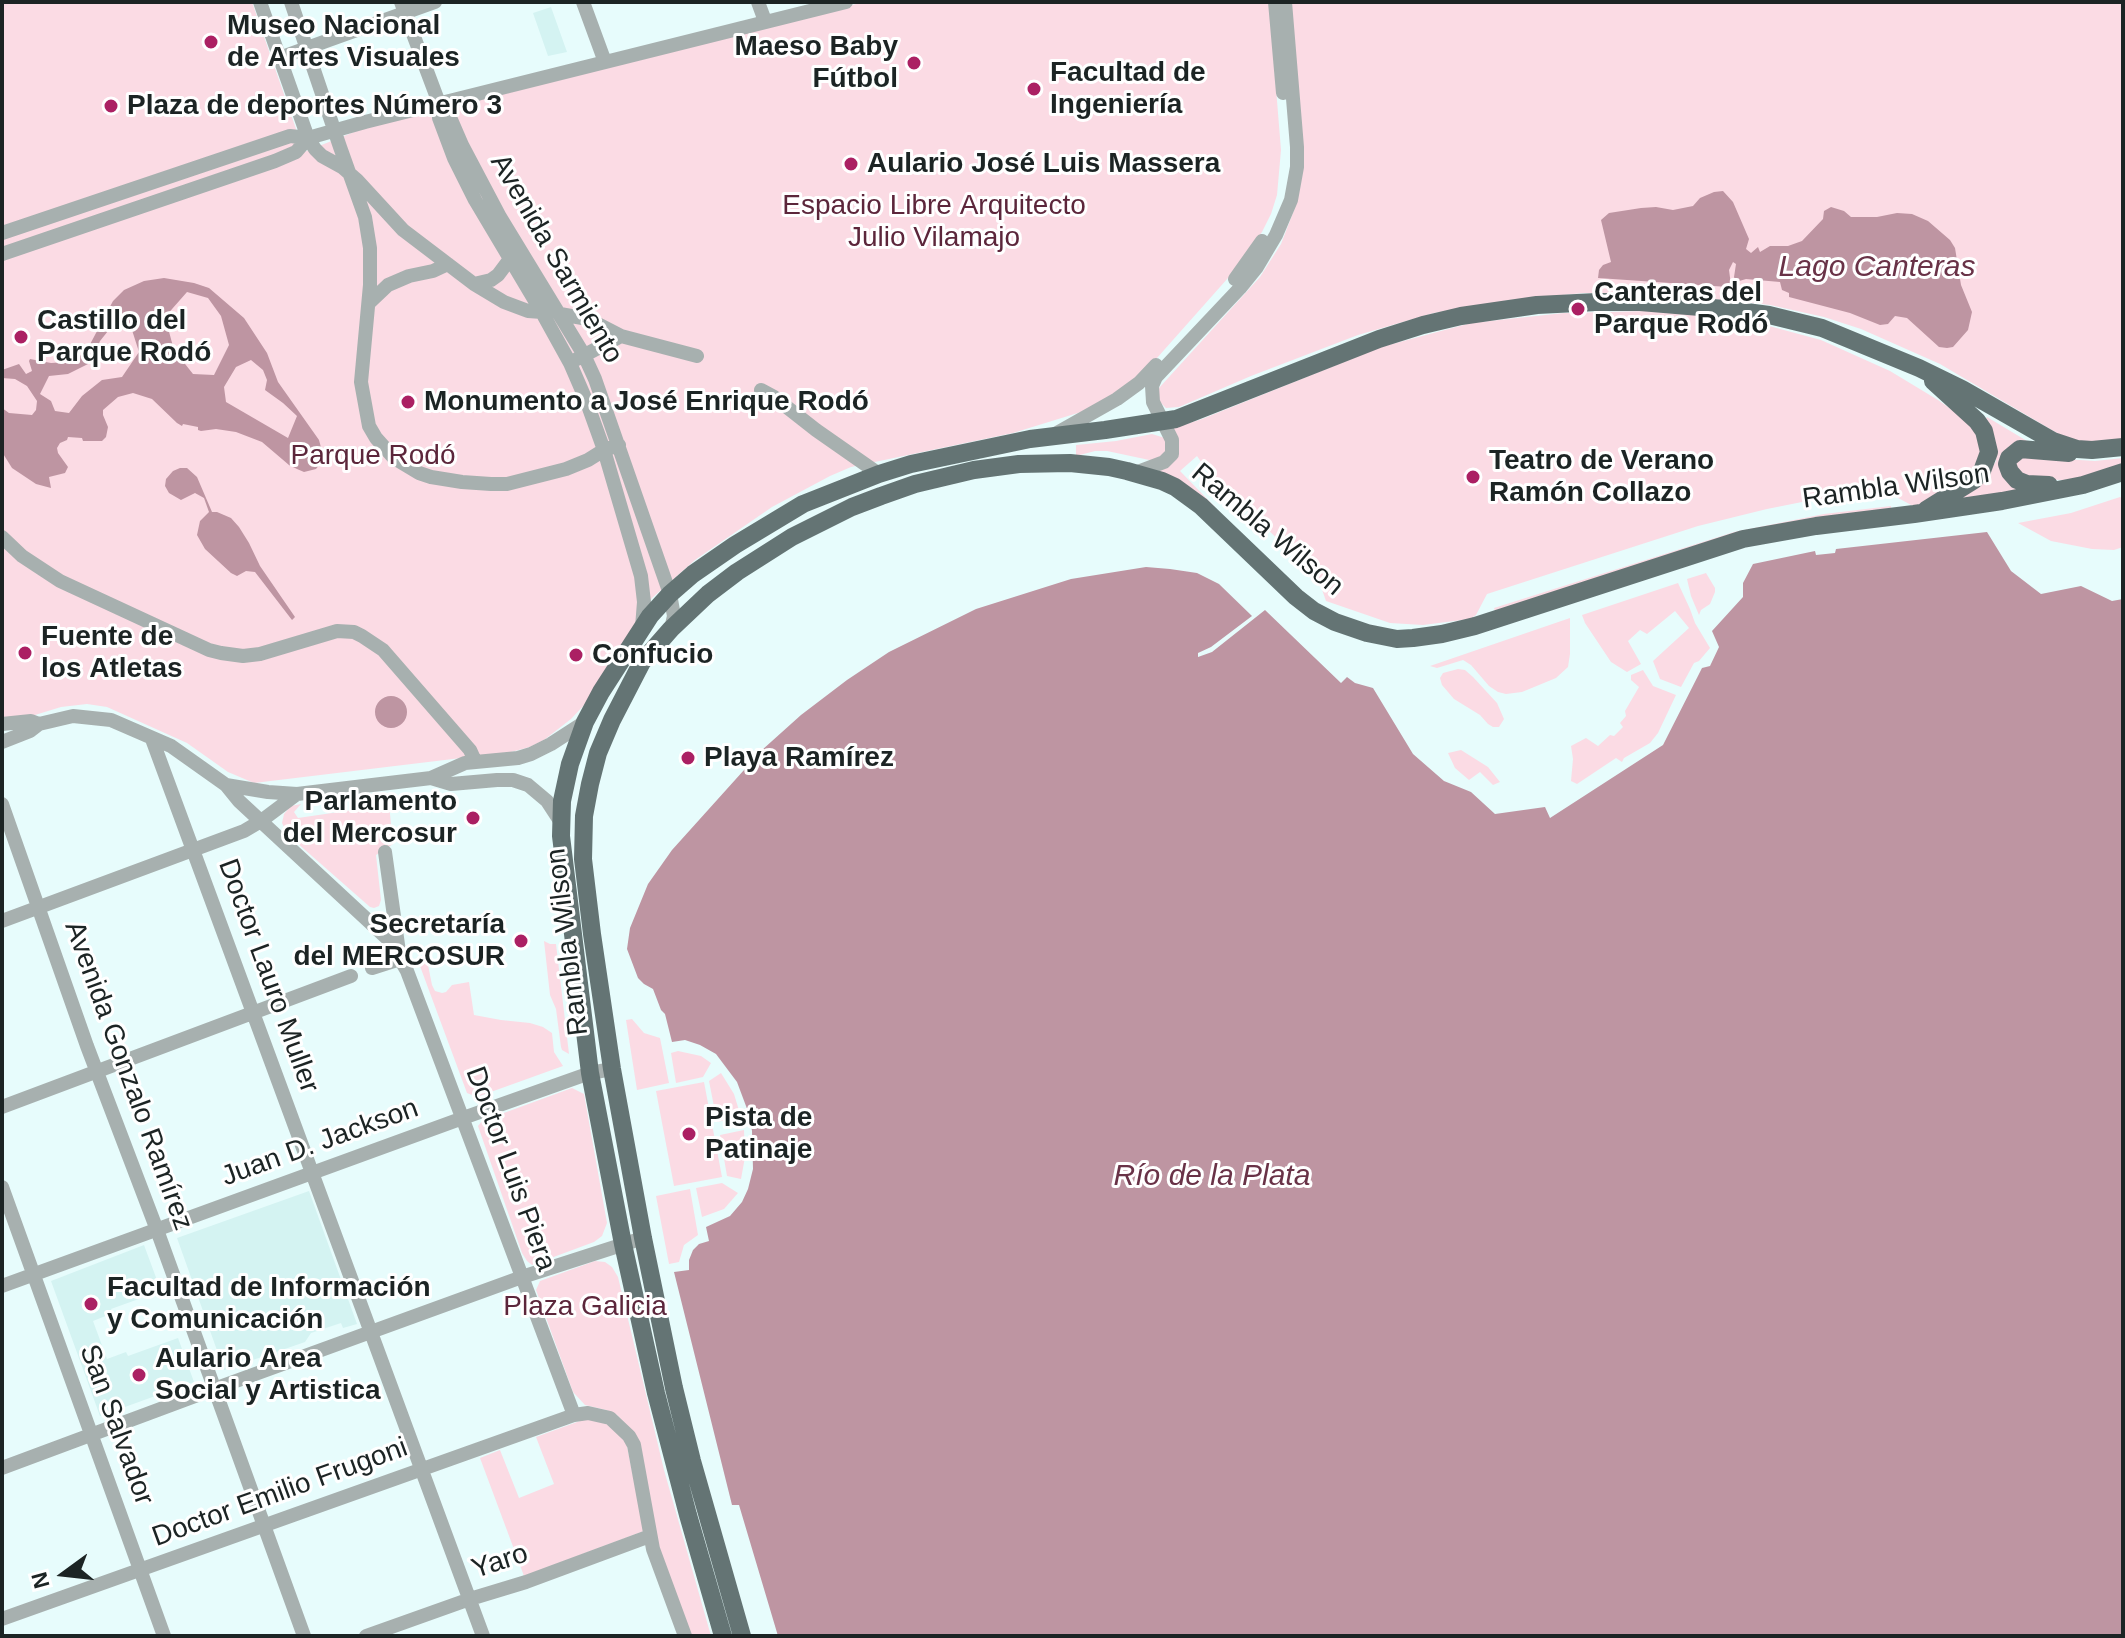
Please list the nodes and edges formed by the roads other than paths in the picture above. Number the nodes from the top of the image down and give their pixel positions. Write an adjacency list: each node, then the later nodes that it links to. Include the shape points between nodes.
1 (260, 2): 12 (street)
2 (291, 2): 11 (street)
3 (435, 2): 9 (street)
4 (583, 2): 13 (street)
5 (758, 2): 10 (street)
6 (846, 2): 10 (street)
7 (1275, 2): 33 (street, via 1288,153 1283,192 1267,233 1235,280 1146,377)
8 (1285, 2): 32 (street, via 1297,147 1291,200 1257,267 1156,377 1152,394)
9 (403, 7): 11 (street); 14 (street, Avenida Sarmiento)
10 (765, 21): 13 (street)
11 (307, 48): 12 (street); 15 (street)
12 (279, 58): 16 (street)
13 (605, 62): 14 (street)
14 (439, 103): 15 (street); 20 (street, Avenida Sarmiento, via 454,158); 25 (street, Avenida Sarmiento)
15 (334, 130): 16 (street); 17 (street)
16 (308, 138): 17 (street, via 322,156); 18 (street, via 290,136); 19 (street, via 296,152 275,161)
17 (350, 174): 21 (street, via 403,230); 23 (street, via 370,248)
18 (2, 233)
19 (2, 254)
20 (510, 259): 22 (street, via 491,280); 24 (street, Avenida Sarmiento)
21 (448, 264): 22 (street); 23 (street, via 388,285)
22 (474, 284): 24 (street, via 504,302)
23 (369, 303): 36 (street, via 360,371 365,409 376,438 394,458 431,477 507,484 566,469)
24 (542, 312): 29 (street, Avenida Sarmiento)
25 (560, 314): 26 (street, via 588,319); 27 (street, Avenida Sarmiento)
26 (621, 336): 27 (street); 28 (street)
27 (584, 355): 29 (street); 34 (street, Avenida Sarmiento)
28 (697, 356)
29 (570, 363): 36 (street, Avenida Sarmiento)
30 (1919, 368): 32 (main road, Rambla Wilson, via 1822,328 1769,315 1640,302 1537,305 1423,325); 37 (main road, Rambla Wilson, via 2053,441); 42 (main road, via 1977,421 1989,452 1974,480)
31 (761, 390): 40 (street)
32 (1163, 421): 33 (main road, Rambla Wilson); 39 (street, via 1172,454)
33 (1053, 436): 40 (main road, Rambla Wilson)
34 (619, 445): 36 (street); 44 (street, Avenida Sarmiento)
35 (2123, 447): 37 (main road)
36 (604, 450): 45 (street, Avenida Sarmiento, via 641,576)
37 (2092, 450): 41 (main road, via 2020,449 2007,464 2017,480 2027,484)
38 (2123, 472): 41 (main road, Rambla Wilson)
39 (1135, 473): 42 (main road, Rambla Wilson, via 1188,495 1314,611 1397,639 1475,626 1743,539); 46 (main road, Rambla Wilson, via 1091,464 1019,464 915,484 852,507 769,550 708,594)
40 (879, 474): 44 (main road, Rambla Wilson, via 792,510)
41 (2083, 485): 42 (main road, Rambla Wilson)
42 (1920, 514)
43 (2, 537): 53 (street, via 60,581 209,650 243,656 268,653 337,631 354,632 383,650)
44 (670, 594): 45 (main road, Rambla Wilson); 46 (street, Avenida Sarmiento)
45 (642, 627): 47 (main road, Rambla Wilson)
46 (671, 629): 69 (main road, Rambla Wilson, via 642,662 612,720 584,816 583,859)
47 (585, 722): 52 (street, via 531,754); 60 (main road, Rambla Wilson, via 570,764)
48 (2, 724): 49 (street)
49 (39, 724): 50 (street, Doctor Luis Piera, via 93,717); 51 (street)
50 (152, 739): 56 (street, Doctor Luis Piera, via 180,751); 61 (street, Doctor Lauro Muller)
51 (2, 742)
52 (496, 759): 53 (street); 55 (street)
53 (475, 761): 54 (street)
54 (431, 778): 55 (street, via 451,784); 57 (street, Doctor Luis Piera)
55 (497, 780): 60 (street, via 528,785)
56 (226, 785): 57 (street, Doctor Luis Piera); 59 (street, Doctor Luis Piera)
57 (297, 794): 59 (street)
58 (2, 804): 63 (street, Avenida Gonzalo Ramírez)
59 (261, 821): 61 (street); 65 (street, Doctor Luis Piera, via 389,940)
60 (560, 821): 71 (main road, Rambla Wilson)
61 (194, 849): 63 (street); 68 (street, Doctor Lauro Muller)
62 (385, 852): 65 (street, Doctor Luis Piera)
63 (39, 908): 64 (street); 70 (street, Avenida Gonzalo Ramírez)
64 (2, 921)
65 (400, 959): 66 (street); 73 (street, Doctor Luis Piera)
66 (372, 968)
67 (351, 976): 68 (street)
68 (252, 1013): 70 (street); 74 (street, Doctor Lauro Muller)
69 (612, 1069): 71 (street, Juan D. Jackson); 77 (main road, Rambla Wilson)
70 (97, 1072): 72 (street); 76 (street, Avenida Gonzalo Ramírez)
71 (590, 1073): 73 (street, Juan D. Jackson); 78 (main road, Rambla Wilson)
72 (2, 1107)
73 (463, 1118): 74 (street, Juan D. Jackson); 80 (street, Doctor Luis Piera)
74 (313, 1173): 76 (street, Juan D. Jackson); 82 (street, Doctor Lauro Muller)
75 (2, 1187): 79 (street, San Salvador)
76 (157, 1230): 79 (street, Juan D. Jackson); 83 (street, Avenida Gonzalo Ramírez)
77 (643, 1238): 78 (street); 99 (main road, Rambla Wilson, via 692,1461)
78 (623, 1244): 80 (street); 98 (main road, Rambla Wilson, via 656,1393)
79 (33, 1274): 81 (street, Juan D. Jackson); 85 (street, San Salvador)
80 (522, 1277): 82 (street); 84 (street, Doctor Luis Piera)
81 (2, 1286)
82 (372, 1332): 83 (street); 87 (street, Doctor Lauro Muller)
83 (214, 1389): 85 (street); 88 (street, Avenida Gonzalo Ramírez)
84 (574, 1415): 87 (street, Doctor Emilio Frugoni); 89 (street, via 610,1418 629,1436)
85 (91, 1435): 86 (street); 90 (street, San Salvador)
86 (2, 1468)
87 (422, 1470): 88 (street, Doctor Emilio Frugoni); 91 (street, Doctor Lauro Muller)
88 (263, 1525): 90 (street, Doctor Emilio Frugoni); 94 (street, Avenida Gonzalo Ramírez)
89 (650, 1536): 91 (street, Yaro); 97 (street)
90 (141, 1570): 92 (street, Doctor Emilio Frugoni); 93 (street, San Salvador)
91 (470, 1599): 95 (street, Yaro); 96 (street, Doctor Lauro Muller)
92 (2, 1619)
93 (164, 1636)
94 (304, 1636)
95 (366, 1636)
96 (483, 1636)
97 (685, 1636)
98 (723, 1636)
99 (742, 1636)

